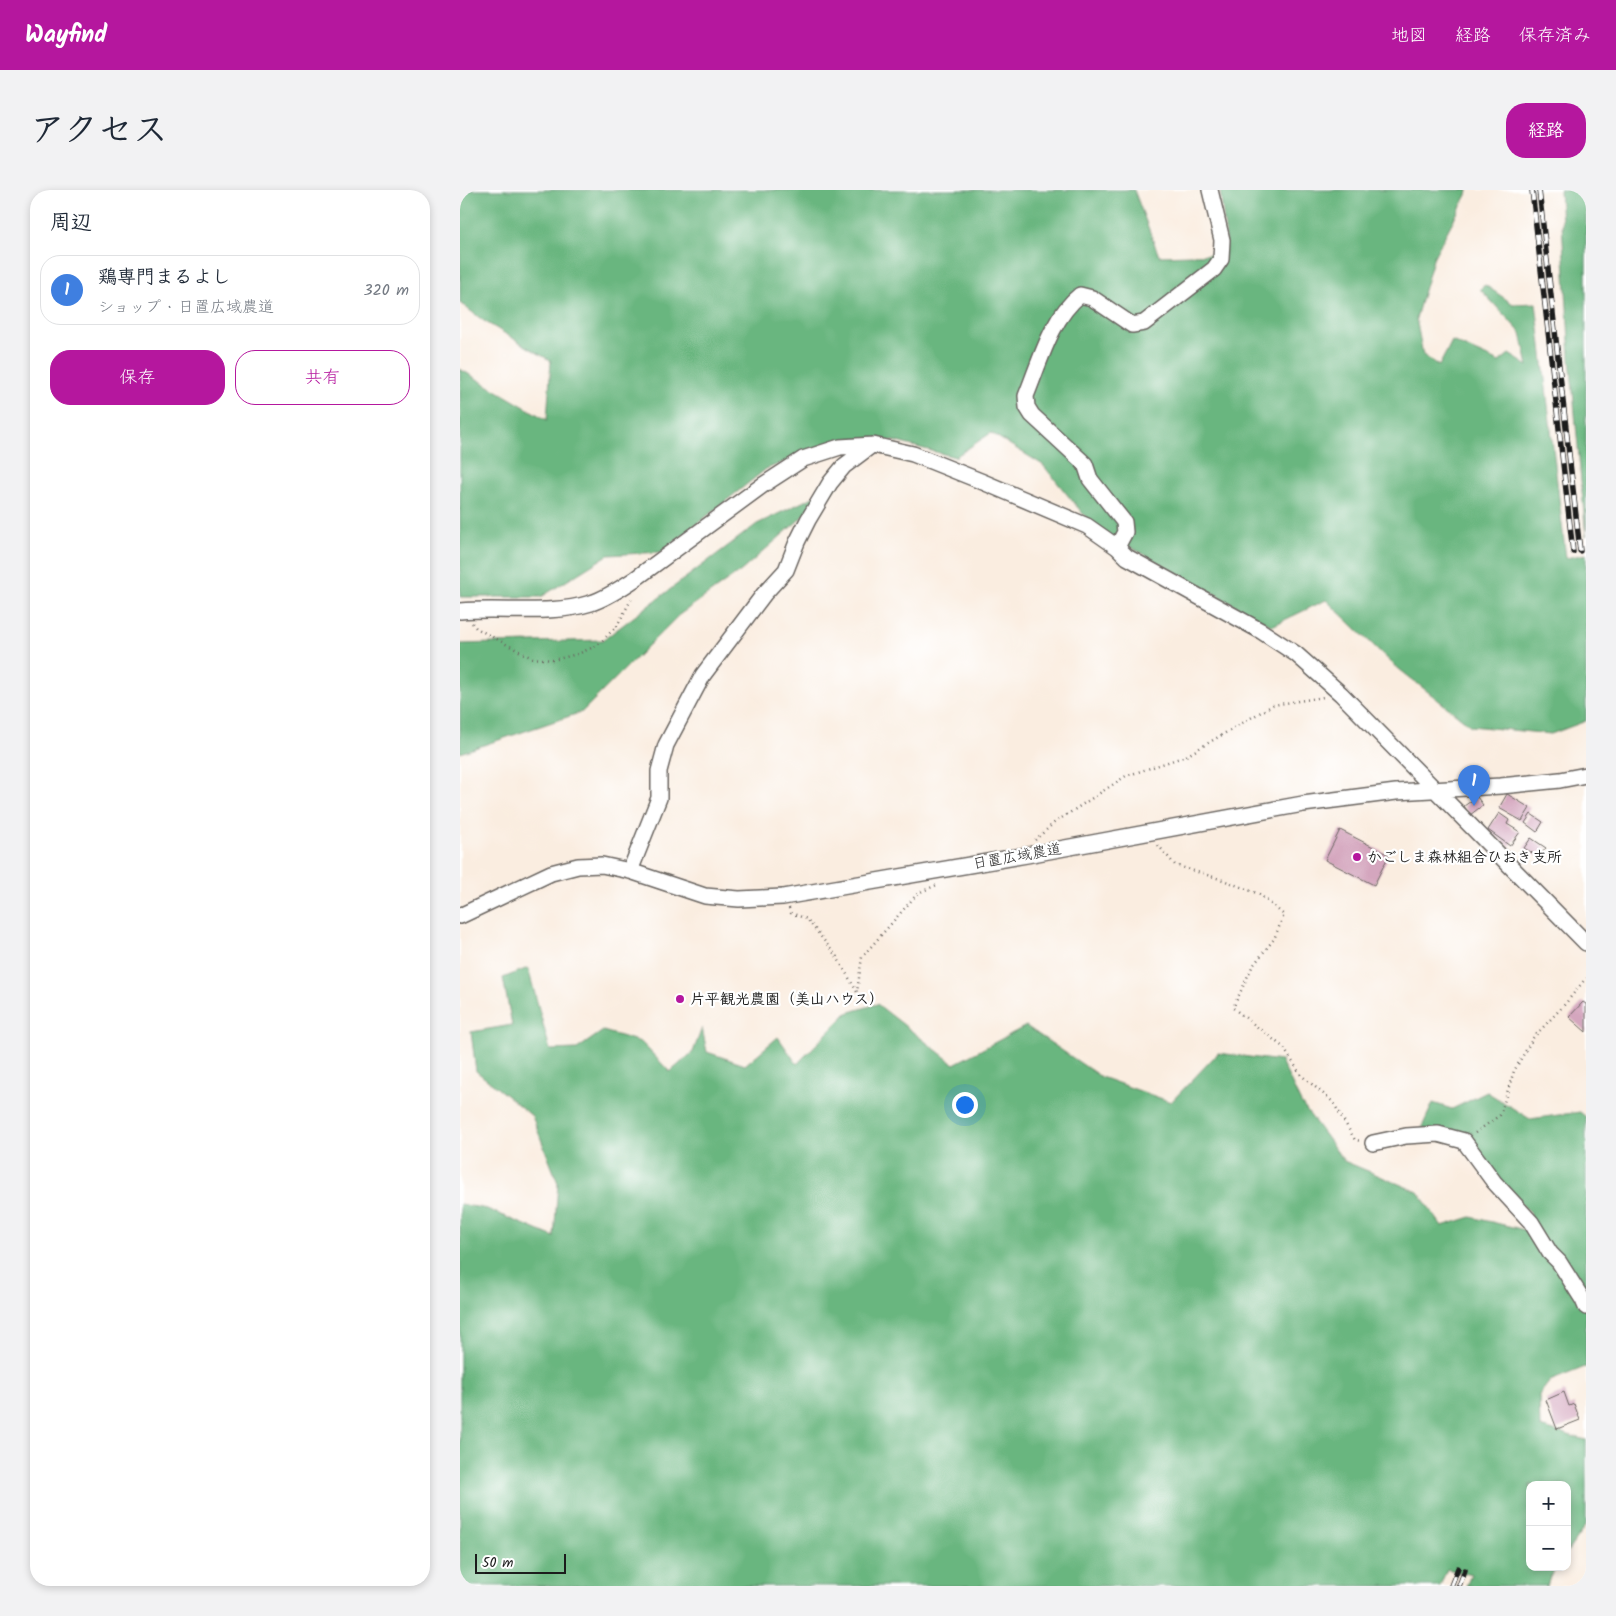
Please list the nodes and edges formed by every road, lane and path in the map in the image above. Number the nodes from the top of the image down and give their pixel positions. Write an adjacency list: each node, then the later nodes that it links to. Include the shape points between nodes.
1 (1210, 190): 3 (street, via 1222,240 1221,259 1214,269 1144,323 1132,325 1092,298 1080,295 1058,320 1026,396 1032,415 1085,464 1090,479 1124,522 1125,532)
2 (873, 445): 3 (street, via 913,454 983,482 1087,526); 4 (street, via 840,447 802,459); 11 (street, via 844,466 830,483 808,520 786,570 703,675 666,746 659,771 659,798)
3 (1117, 547): 6 (street, via 1127,557 1261,631 1296,654)
4 (636, 579): 5 (street, via 592,603 569,608); 5 (path, via 634,592 617,626 598,644 578,654 553,660 532,658 476,628)
5 (463, 610)
6 (1341, 694): 8 (street); 10 (path, via 1273,705 1186,756 1126,776 1054,823 1034,840)
7 (1586, 775): 8 (street, 日置広域農道)
8 (1436, 790): 9 (street, 日置広域農道, via 1303,804); 15 (street)
9 (1148, 833): 10 (street, 日置広域農道); 18 (path, via 1176,865 1259,894 1284,915 1274,939 1252,967 1233,1008 1283,1047 1301,1075 1333,1102 1355,1140)
10 (1027, 855): 13 (street, 日置広域農道)
11 (630, 871): 13 (street, 日置広域農道, via 705,896 739,899); 14 (street, 日置広域農道, via 578,866 551,873)
12 (942, 883): 13 (path, via 918,894 862,957 857,992 838,957 807,919 791,912)
13 (782, 896)
14 (460, 916)
15 (1586, 943)
16 (1586, 978): 17 (path, via 1533,1038 1514,1071 1500,1115)
17 (1464, 1141): 18 (street, via 1438,1134); 19 (street, via 1494,1182 1531,1222)
18 (1373, 1143)
19 (1586, 1307)

